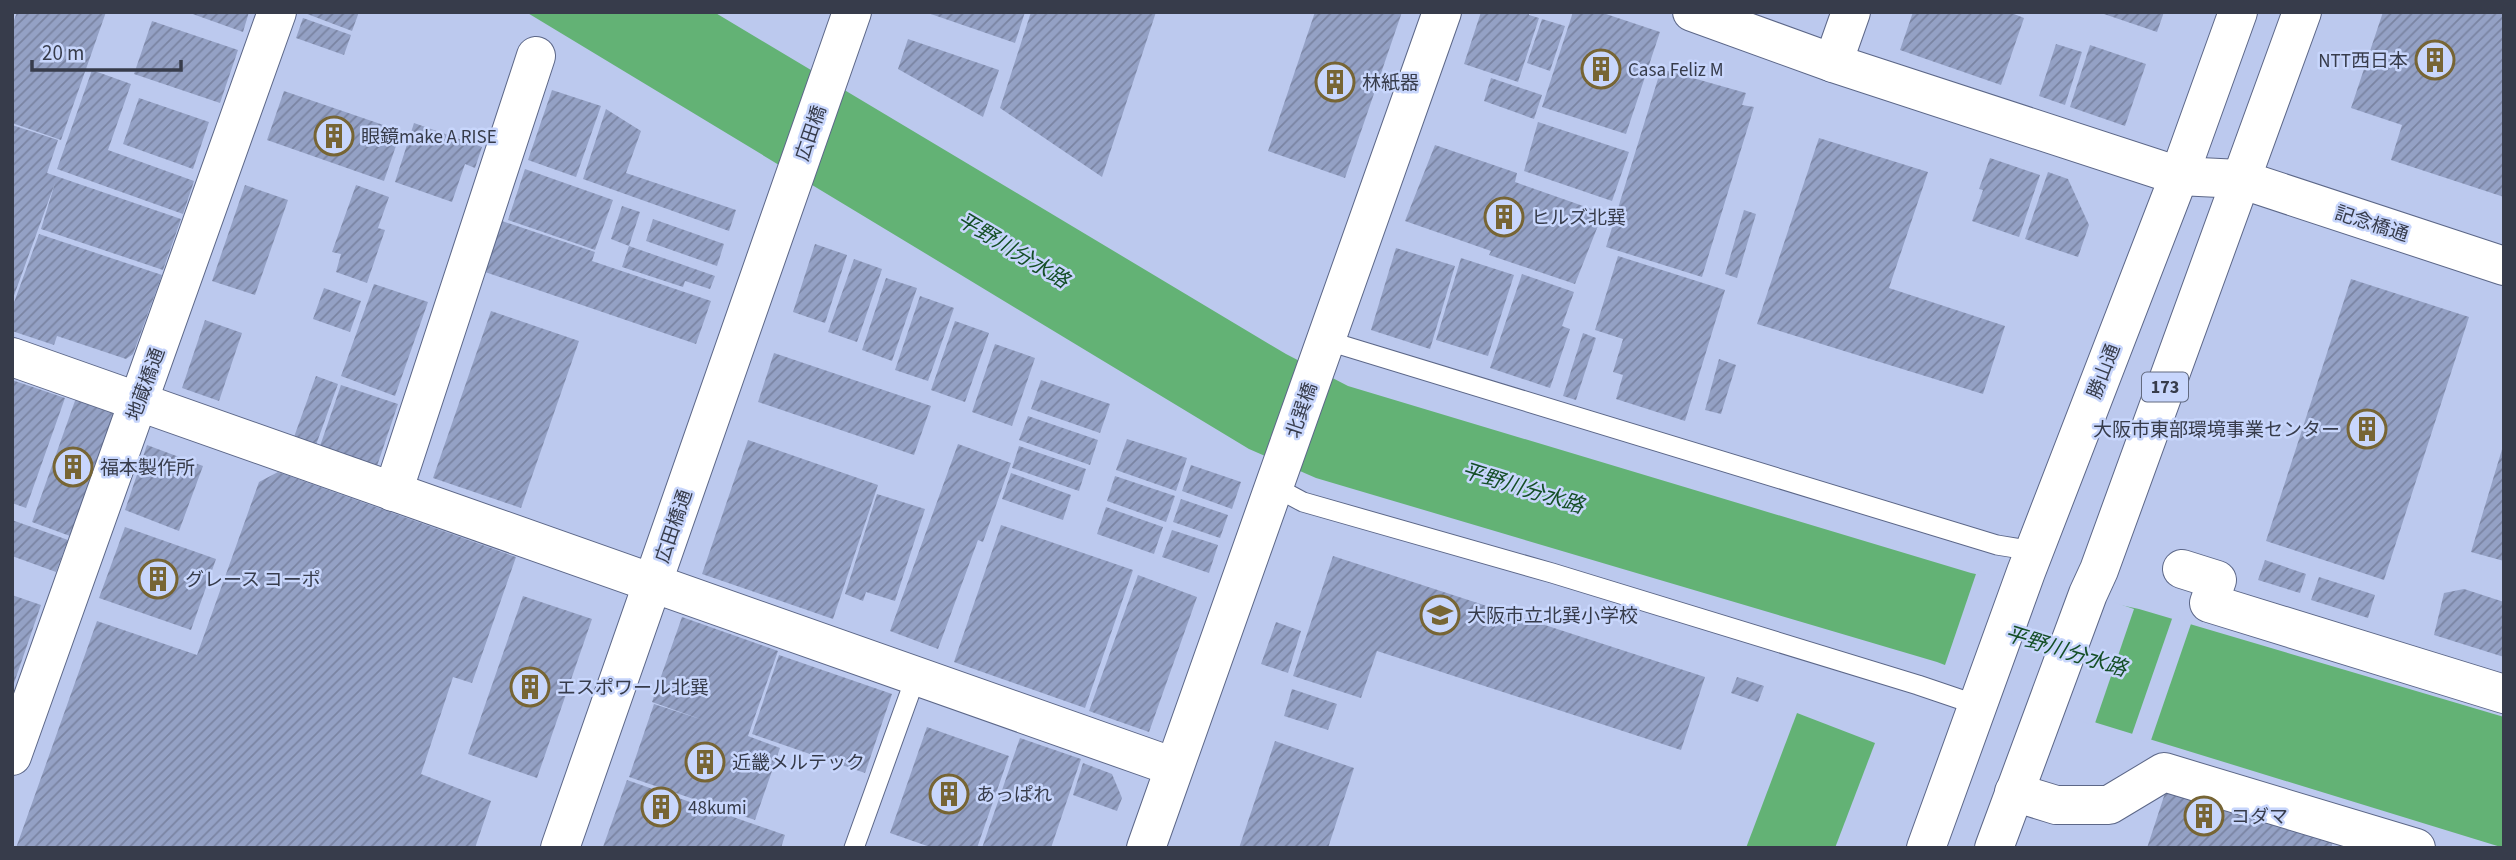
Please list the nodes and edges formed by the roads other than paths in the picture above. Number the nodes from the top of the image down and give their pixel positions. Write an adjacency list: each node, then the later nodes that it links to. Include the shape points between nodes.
1 (276, 12): 16 (street, 地蔵橋通)
2 (852, 12): 12 (street, 広田橋)
3 (1442, 12): 14 (street, 北巽橋)
4 (1692, 12): 9 (street, 記念橋通)
5 (1851, 12): 9 (street)
6 (2238, 12): 10 (street, 勝山通)
7 (2302, 12): 11 (street, 173)
8 (536, 57): 18 (street)
9 (1833, 63): 10 (street, 記念橋通)
10 (2179, 176): 11 (street, 記念橋通); 19 (street, 勝山通)
11 (2240, 179): 13 (street, 記念橋通); 27 (street, 173)
12 (784, 205): 21 (street, 広田橋通)
13 (2504, 266)
14 (1324, 343): 17 (street, 北巽橋); 19 (lane, via 1997,545)
15 (12, 357): 16 (street)
16 (138, 403): 18 (street); 25 (street, 地蔵橋通)
17 (1277, 480): 24 (lane, via 1303,502); 26 (street, 北巽橋)
18 (393, 492): 21 (street)
19 (2030, 562): 24 (street, 勝山通)
20 (2182, 569): 23 (street, via 2217,580 2209,603)
21 (653, 584): 22 (street); 28 (street, 広田橋通)
22 (916, 676): 26 (street); 29 (lane)
23 (2504, 694)
24 (1979, 700): 31 (street, 勝山通)
25 (12, 756)
26 (1174, 767): 30 (street, 北巽橋)
27 (2014, 792): 32 (street, 173); 33 (street, via 2056,805 2109,805 2164,772)
28 (560, 848)
29 (855, 848)
30 (1146, 848)
31 (1926, 848)
32 (1994, 848)
33 (2416, 848)

